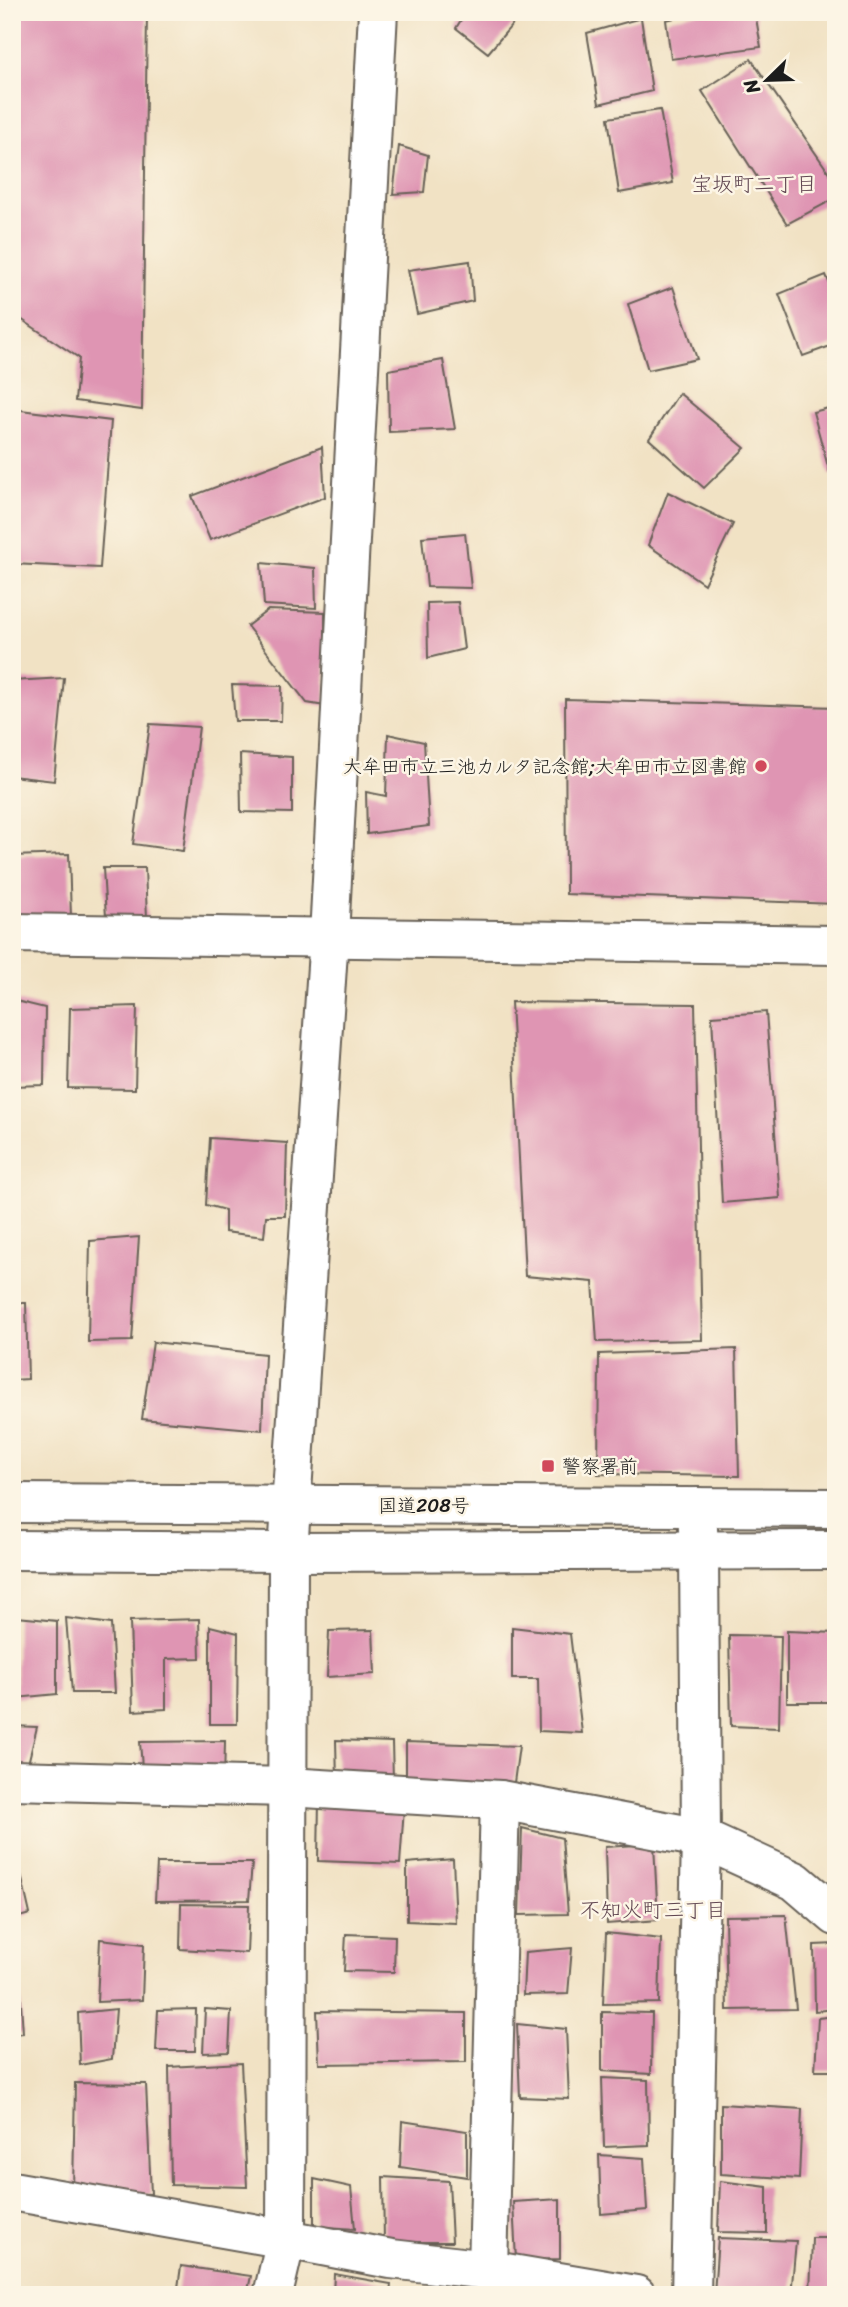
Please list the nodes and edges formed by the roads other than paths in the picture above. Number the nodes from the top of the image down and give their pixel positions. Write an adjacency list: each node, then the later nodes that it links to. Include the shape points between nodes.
1 (378, 12): 3 (main road)
2 (12, 933): 3 (main road)
3 (329, 936): 4 (main road); 6 (main road)
4 (836, 945)
5 (12, 1503): 6 (main road, 国道208号)
6 (290, 1504): 7 (main road, 国道208号); 12 (main road)
7 (696, 1507): 8 (main road, 国道208号); 11 (main road)
8 (836, 1508)
9 (12, 1550): 12 (main road)
10 (836, 1550): 11 (main road)
11 (699, 1551): 12 (main road); 16 (main road)
12 (288, 1552): 14 (main road)
13 (12, 1780): 14 (main road)
14 (288, 1787): 15 (main road); 19 (main road)
15 (500, 1800): 16 (main road); 20 (main road)
16 (701, 1838): 17 (main road, via 795,1881); 23 (main road)
17 (836, 1916)
18 (12, 2191): 19 (main road)
19 (286, 2238): 20 (main road, via 391,2259); 21 (main road)
20 (488, 2270): 22 (main road)
21 (273, 2295)
22 (636, 2295)
23 (691, 2295)

